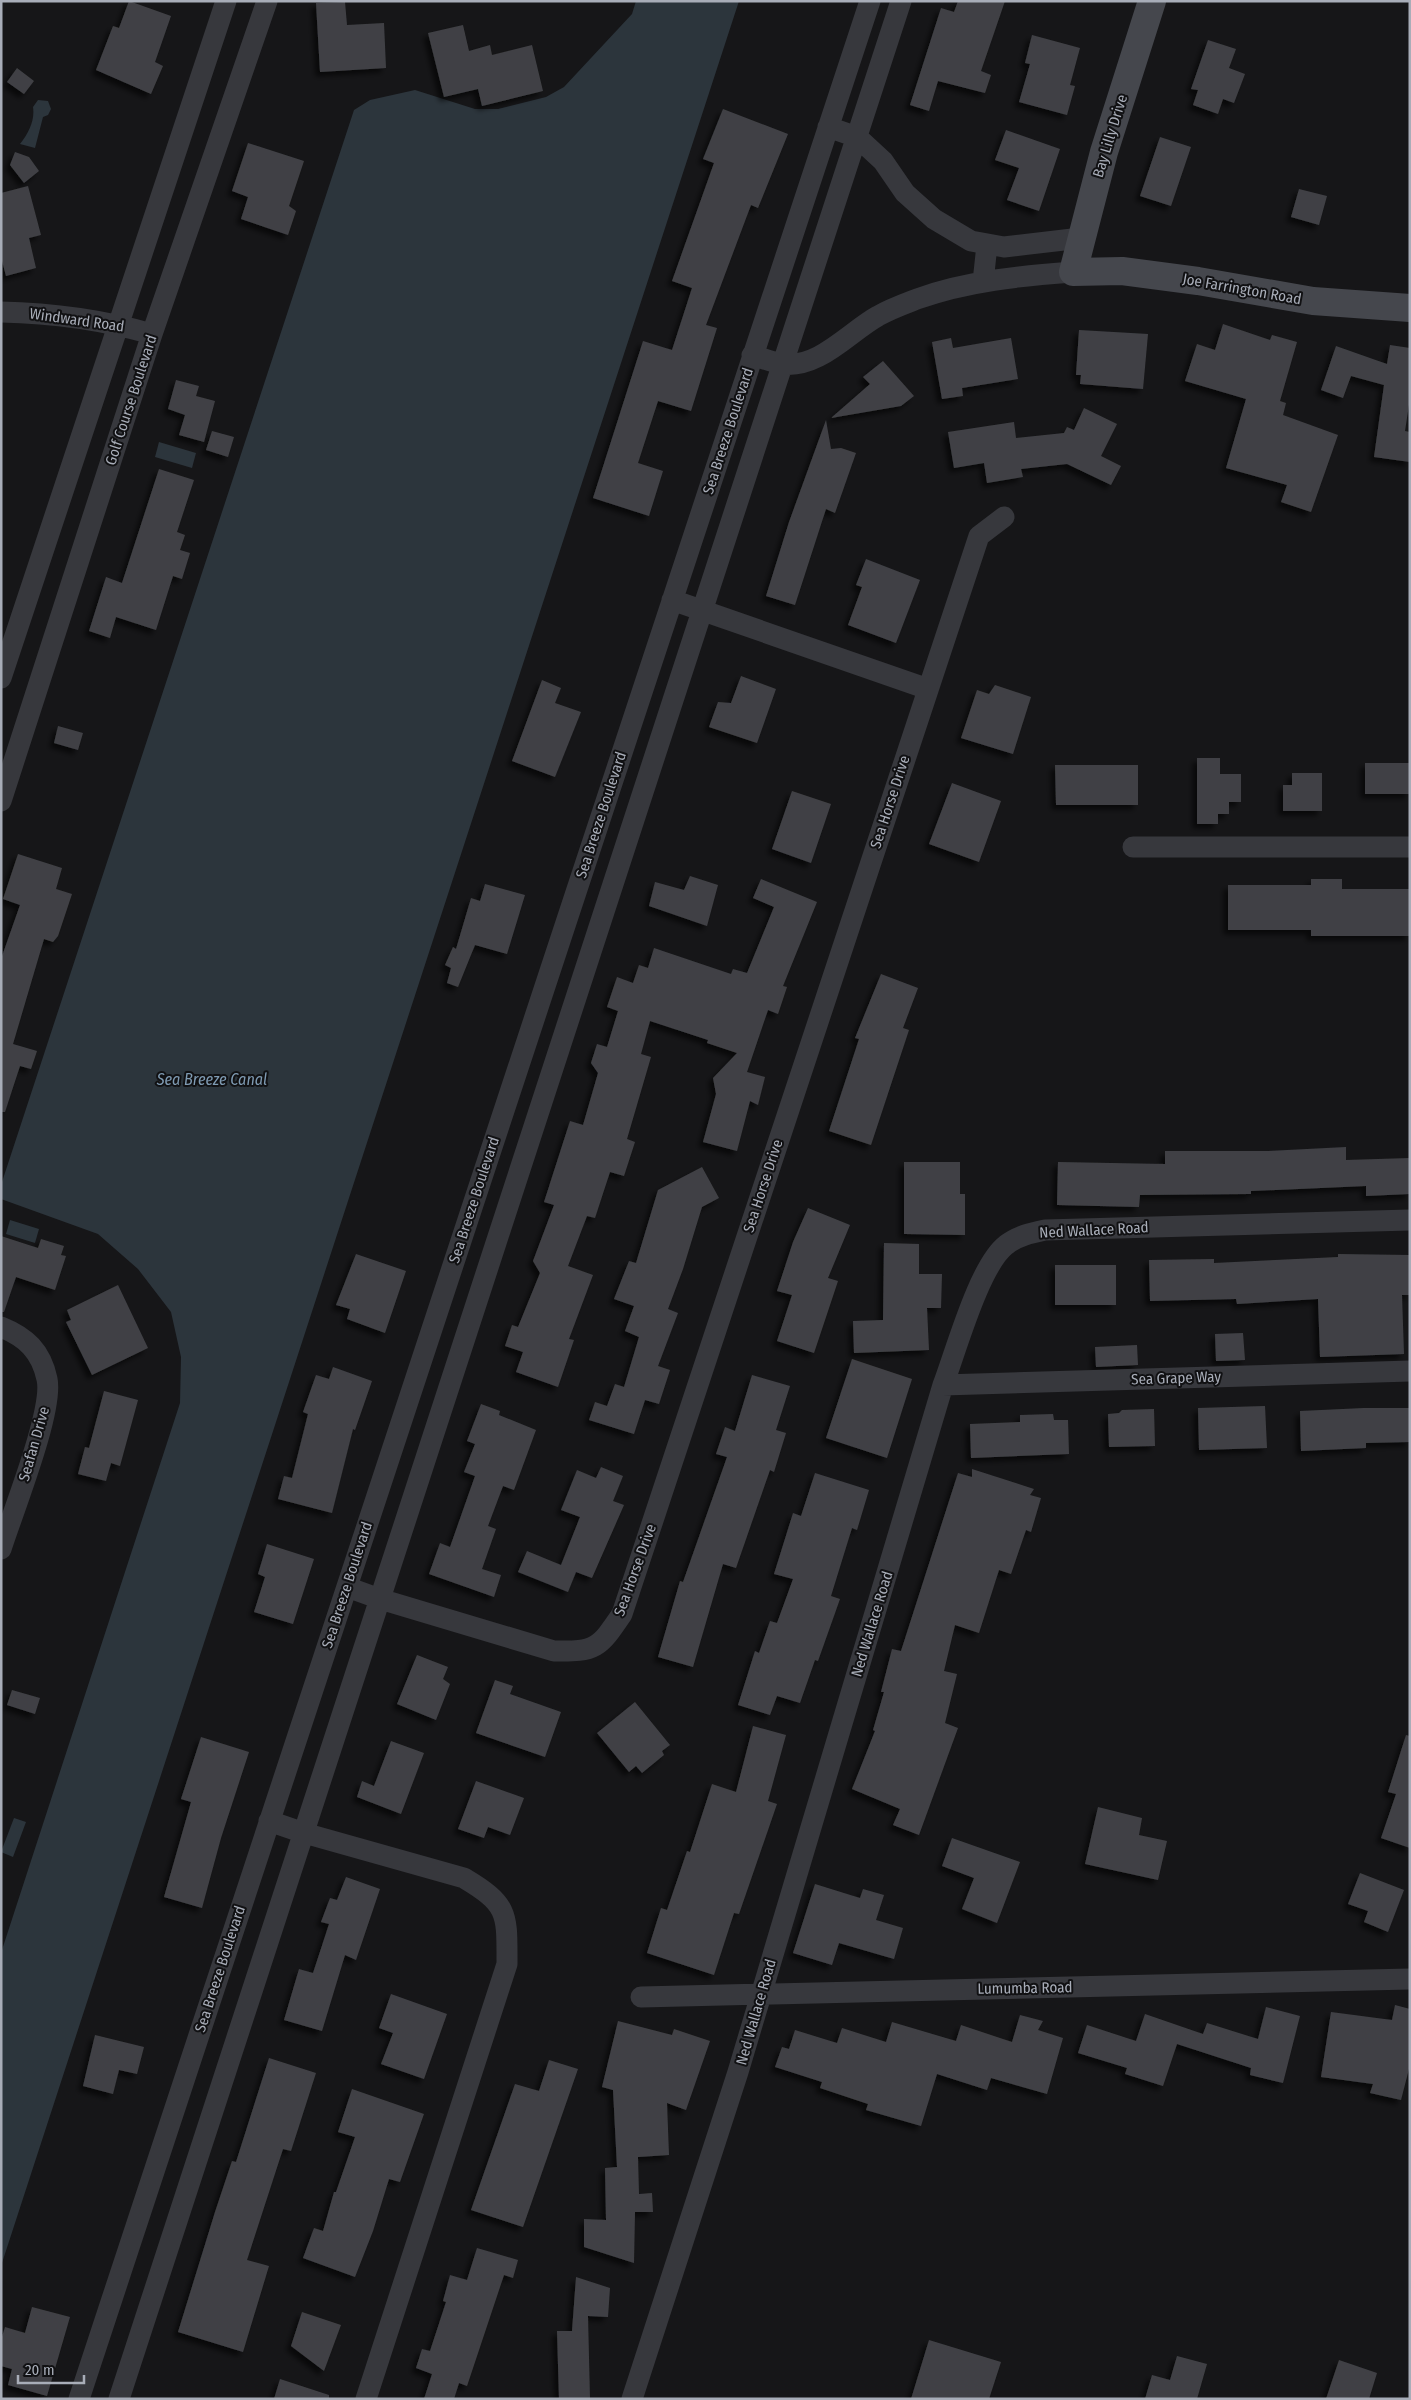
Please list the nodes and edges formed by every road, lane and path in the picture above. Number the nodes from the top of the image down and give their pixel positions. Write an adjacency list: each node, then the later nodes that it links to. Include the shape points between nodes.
1 (226, 1): 14 (street)
2 (267, 1): 15 (street, Golf Course Boulevard)
3 (870, 1): 6 (street, Sea Breeze Boulevard)
4 (902, 1): 7 (street, Sea Breeze Boulevard)
5 (1152, 1): 8 (main road, Bay Lilly Drive, via 1104,152)
6 (828, 127): 7 (street); 16 (street, Sea Breeze Boulevard)
7 (857, 137): 9 (street, via 883,161 905,193 934,219 956,234); 17 (street, Sea Breeze Boulevard)
8 (1081, 238): 9 (street, via 1004,247); 10 (main road, Bay Lilly Drive)
9 (987, 245): 11 (street)
10 (1073, 272): 11 (street); 12 (main road, Joe Farrington Road, via 1131,272 1313,301)
11 (983, 282): 17 (street, via 916,299 879,315 810,360)
12 (1410, 308)
13 (1, 312): 14 (street, Windward Road, via 41,313)
14 (117, 324): 15 (street, Windward Road); 21 (street)
15 (152, 334): 23 (street, Golf Course Boulevard)
16 (752, 355): 17 (street); 19 (street, Sea Breeze Boulevard)
17 (783, 364): 20 (street, Sea Breeze Boulevard)
18 (1004, 517): 22 (street, Sea Horse Drive, via 979,536)
19 (672, 600): 20 (street); 31 (street, Sea Breeze Boulevard)
20 (703, 610): 22 (street); 32 (street, Sea Breeze Boulevard)
21 (1, 678)
22 (928, 689): 32 (street, Sea Horse Drive, via 622,1614 604,1641 582,1652 554,1651)
23 (1, 801)
24 (1133, 847): 25 (street)
25 (1410, 847)
26 (1410, 1220): 29 (street, Ned Wallace Road, via 1045,1230 1024,1235 1006,1245 991,1260)
27 (1, 1327): 30 (street, Seafan Drive, via 19,1334 35,1349 48,1380 46,1412)
28 (1410, 1371): 29 (street, Sea Grape Way)
29 (943, 1385): 36 (street, Ned Wallace Road)
30 (1, 1549)
31 (346, 1587): 32 (street, Sea Horse Drive); 33 (street, Sea Breeze Boulevard)
32 (380, 1599): 34 (street, Sea Breeze Boulevard)
33 (269, 1821): 34 (street); 38 (street, Sea Breeze Boulevard)
34 (304, 1833): 39 (street, Sea Breeze Boulevard); 40 (street, via 464,1878 501,1906 507,1927 507,1964)
35 (1408, 1975): 36 (street, Lumumba Road)
36 (761, 1994): 37 (street, Lumumba Road); 41 (street, Ned Wallace Road)
37 (641, 1997)
38 (79, 2399)
39 (119, 2399)
40 (366, 2399)
41 (632, 2399)

